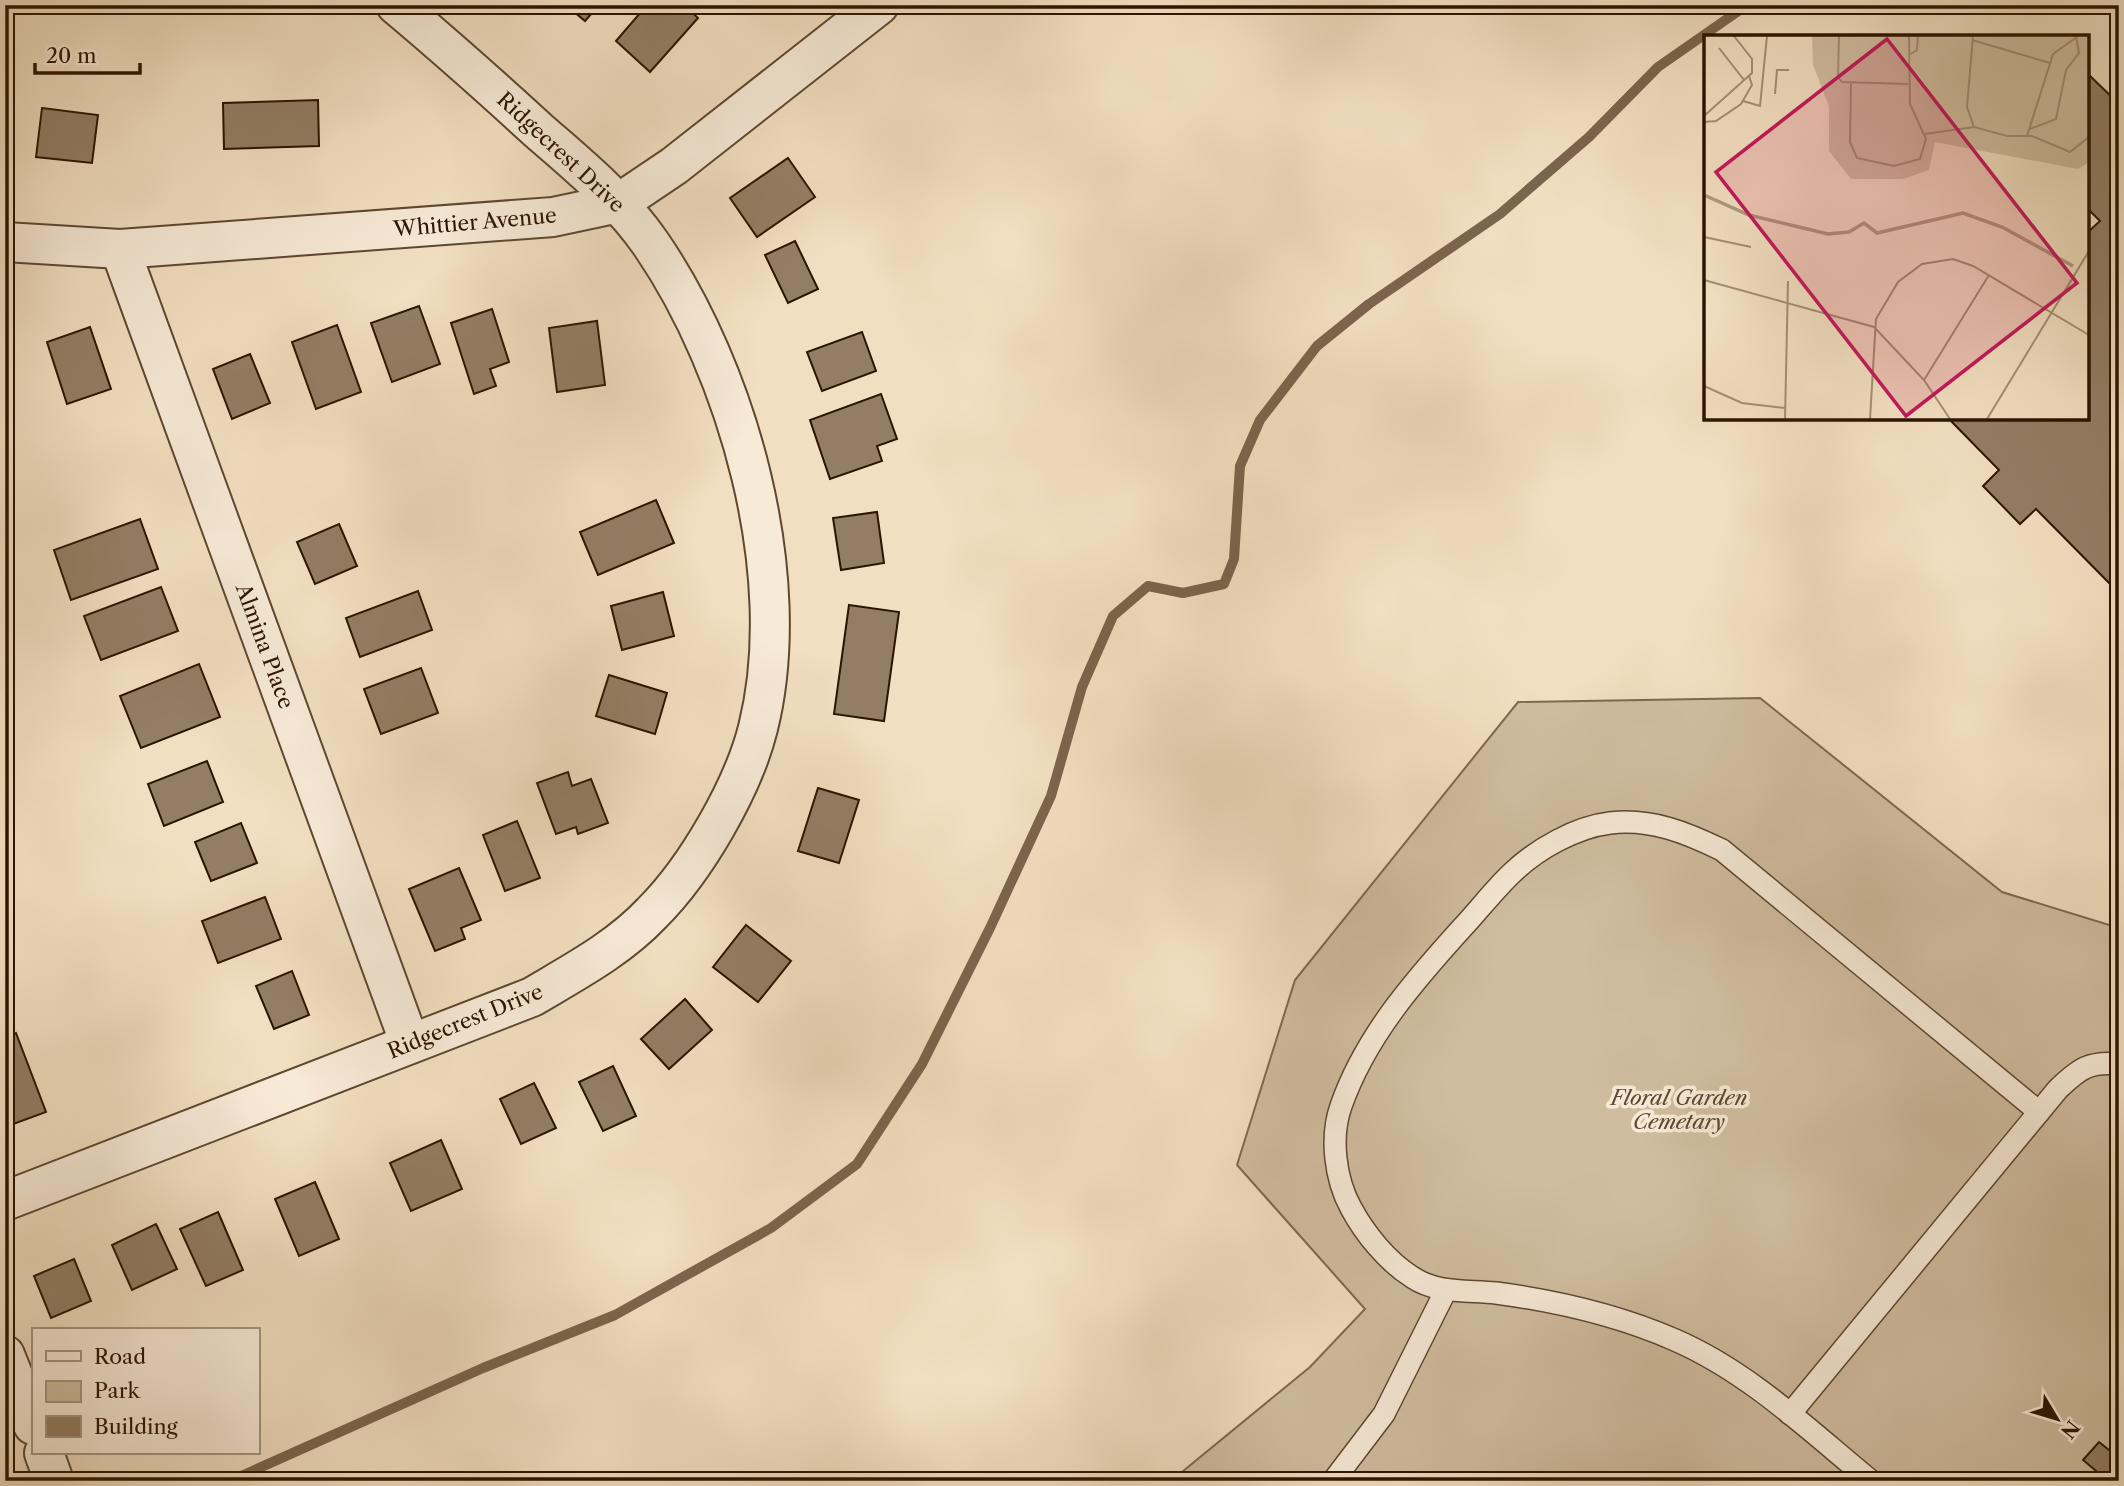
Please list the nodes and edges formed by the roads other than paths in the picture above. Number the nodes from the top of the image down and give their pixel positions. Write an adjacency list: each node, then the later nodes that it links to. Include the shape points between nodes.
1 (396, 5): 3 (street, Ridgecrest Drive)
2 (878, 5): 3 (street, Whittier Avenue, via 674,166)
3 (619, 203): 5 (street, Whittier Avenue, via 553,217); 6 (street, Ridgecrest Drive, via 651,244 691,311 722,379 744,450 760,523 769,615 767,674 758,730 731,800 653,913 603,955 532,997)
4 (5, 242): 5 (street, Whittier Avenue)
5 (120, 248): 6 (street, Almina Place)
6 (410, 1044): 9 (street, Ridgecrest Drive)
7 (2119, 1064): 8 (lane, via 2081,1068)
8 (2039, 1112): 10 (lane, via 1722,850 1680,830 1609,822 1573,833 1513,872 1406,991 1360,1063 1340,1109 1335,1162 1350,1207 1383,1254 1414,1279); 12 (lane)
9 (5, 1201)
10 (1447, 1290): 12 (lane, via 1496,1293 1587,1310 1676,1340 1734,1373); 16 (lane, via 1384,1414)
11 (5, 1355): 13 (street)
12 (1790, 1414): 17 (lane)
13 (32, 1422)
14 (44, 1454): 15 (street)
15 (54, 1481)
16 (1333, 1481)
17 (1871, 1481)

